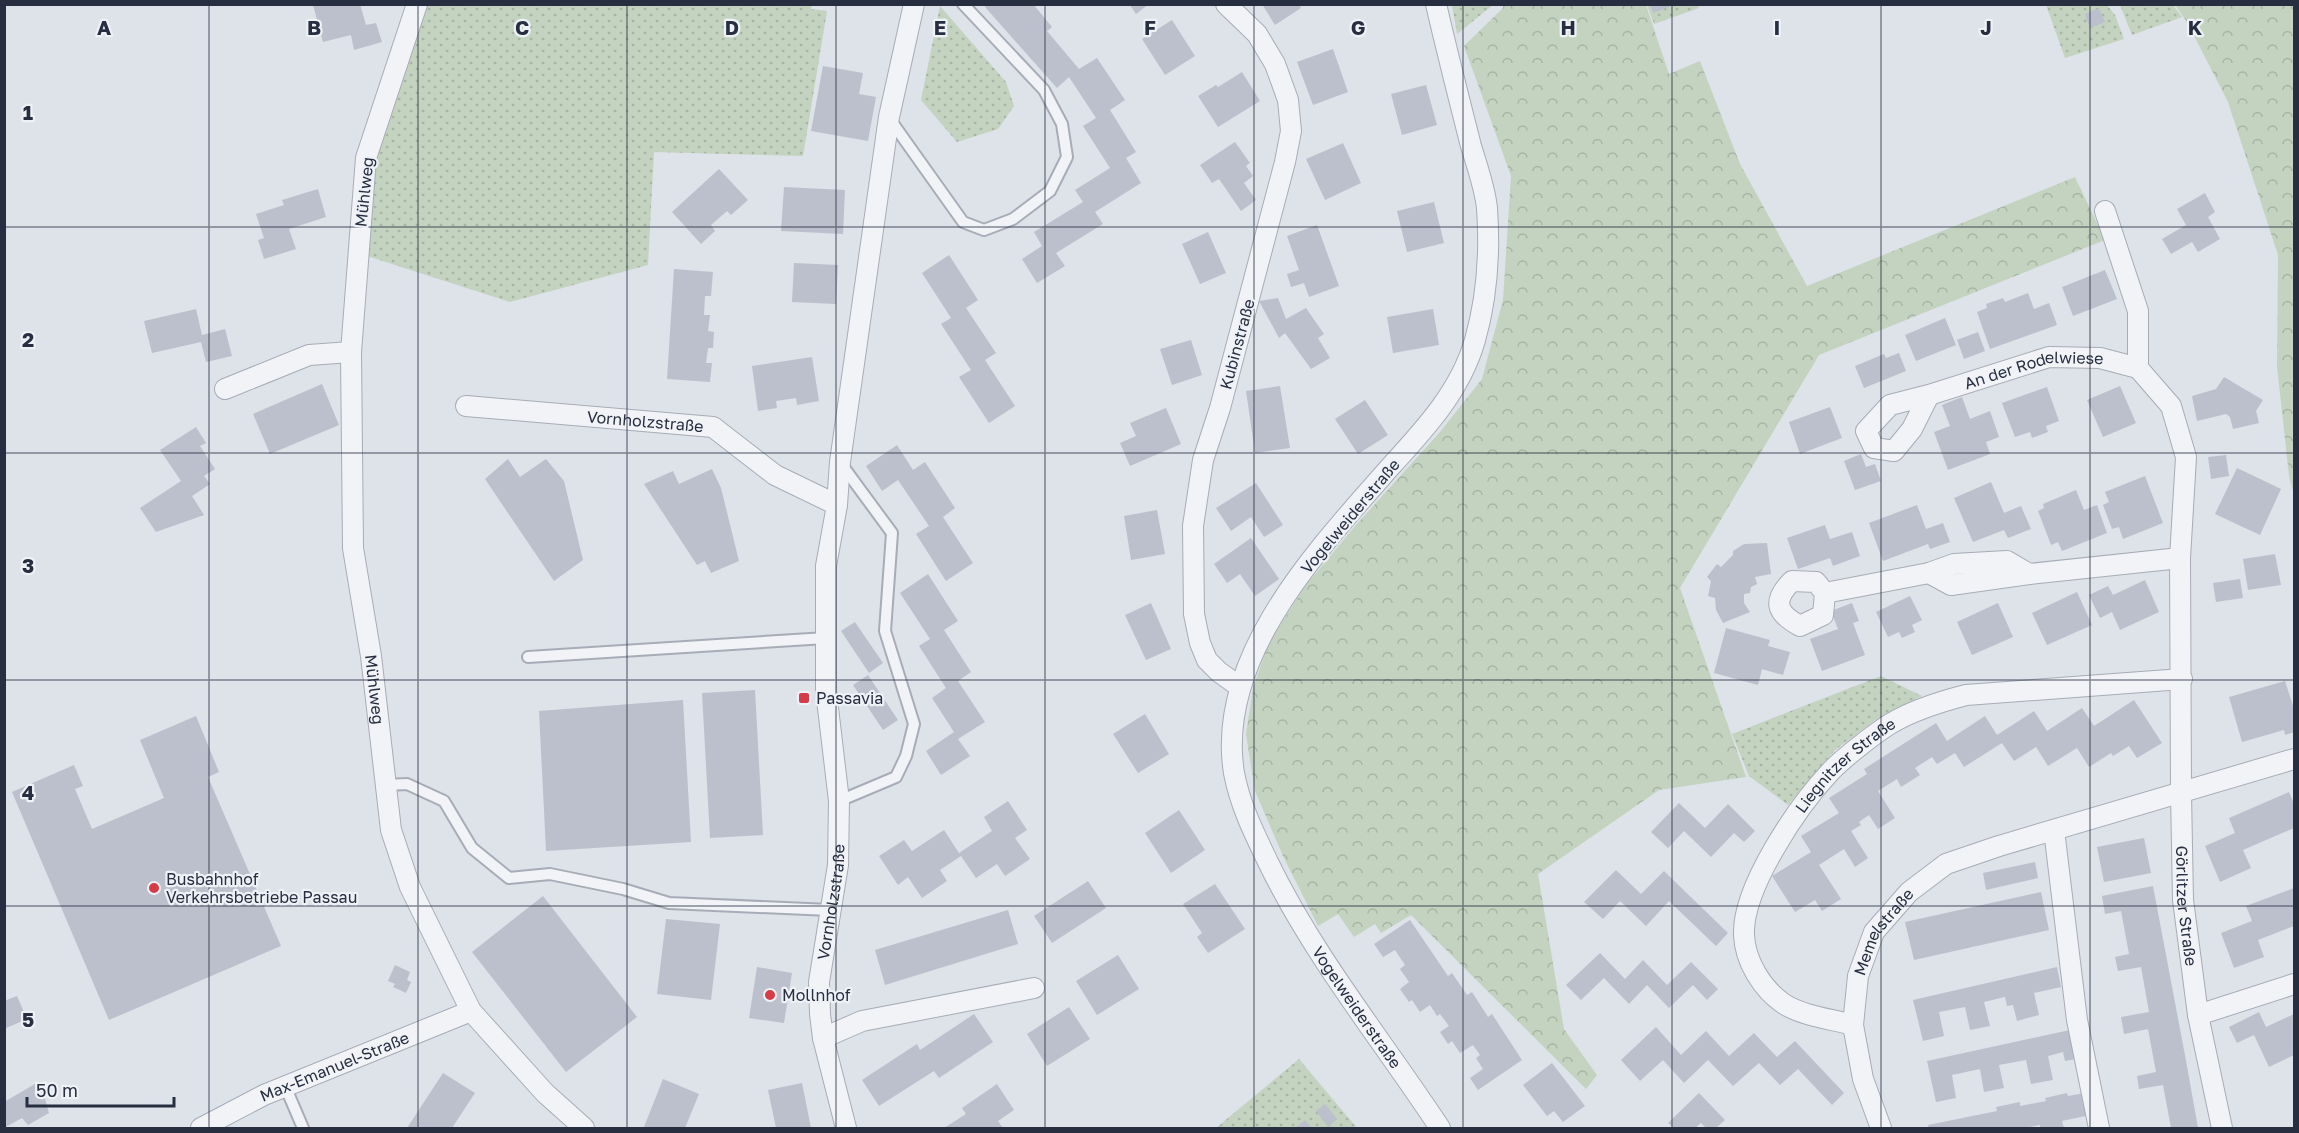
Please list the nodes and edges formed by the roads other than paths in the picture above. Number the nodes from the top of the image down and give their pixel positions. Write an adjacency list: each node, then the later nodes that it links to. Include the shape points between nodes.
1 (417, 4): 8 (street, Mühlweg, via 366,158)
2 (914, 4): 6 (street, Vornholzstraße)
3 (963, 4): 6 (lane, via 1044,90 1062,124 1067,157 1050,191 1013,219 984,230 963,222)
4 (1226, 4): 20 (street, Kubinstraße, via 1257,34 1275,64 1288,99 1291,131 1203,460 1193,526 1194,614 1200,643 1207,660)
5 (1436, 4): 20 (street, Vogelweiderstraße, via 1487,204 1485,286 1476,338 1455,388 1423,431 1316,552 1284,598)
6 (889, 117): 13 (street, Vornholzstraße)
7 (2105, 211): 9 (street, via 2138,311)
8 (351, 352): 10 (street, via 309,355); 22 (street, Mühlweg, via 353,548)
9 (2138, 368): 11 (street, An der Rodelwiese, via 2100,358 2049,357); 15 (street, via 2171,406 2186,457)
10 (225, 388)
11 (1929, 396)
12 (465, 406): 14 (street, Vornholzstraße, via 713,427 775,475)
13 (840, 462): 14 (street, Vornholzstraße); 24 (lane, via 892,533 885,631 915,724 896,777)
14 (837, 505): 17 (street, Vornholzstraße, via 825,566)
15 (2180, 558): 16 (street, via 1951,585 1929,573); 19 (street)
16 (1825, 592)
17 (826, 638): 18 (lane); 24 (street, Vornholzstraße, via 826,691)
18 (528, 657)
19 (2182, 679): 23 (street, Görlitzer Straße); 31 (street, Liegnitzer Straße, via 1966,694 1891,724 1830,772 1779,839 1758,881 1744,935 1751,964 1765,987 1784,1004 1811,1015)
20 (1240, 687): 34 (street, Vogelweiderstraße, via 1232,732 1234,772 1245,815 1283,892)
21 (2295, 759): 23 (street, Memelstraße)
22 (386, 785): 26 (lane, via 407,784 444,801 472,848 509,878 550,874 669,903); 29 (street, Mühlweg, via 391,830 410,887)
23 (2181, 793): 25 (street, Memelstraße); 30 (street, Görlitzer Straße, via 2183,900)
24 (839, 801): 26 (street, Vornholzstraße, via 838,865)
25 (2054, 830): 31 (street, Memelstraße, via 1946,864 1909,891 1874,932 1858,976); 40 (street, via 2077,1020)
26 (830, 910): 32 (street, Vornholzstraße, via 819,982)
27 (2295, 984): 30 (street)
28 (1034, 987): 32 (street, via 862,1021)
29 (471, 1011): 33 (street, Max-Emanuel-Straße); 37 (street, Mühlweg, via 545,1093)
30 (2198, 1015): 41 (street, Görlitzer Straße)
31 (1853, 1024): 39 (street, Memelstraße, via 1863,1079)
32 (823, 1038): 38 (street, Vornholzstraße)
33 (285, 1086): 35 (street, Max-Emanuel-Straße); 36 (lane)
34 (1436, 1126)
35 (201, 1128)
36 (303, 1128)
37 (584, 1128)
38 (846, 1128)
39 (1881, 1128)
40 (2099, 1128)
41 (2222, 1128)

